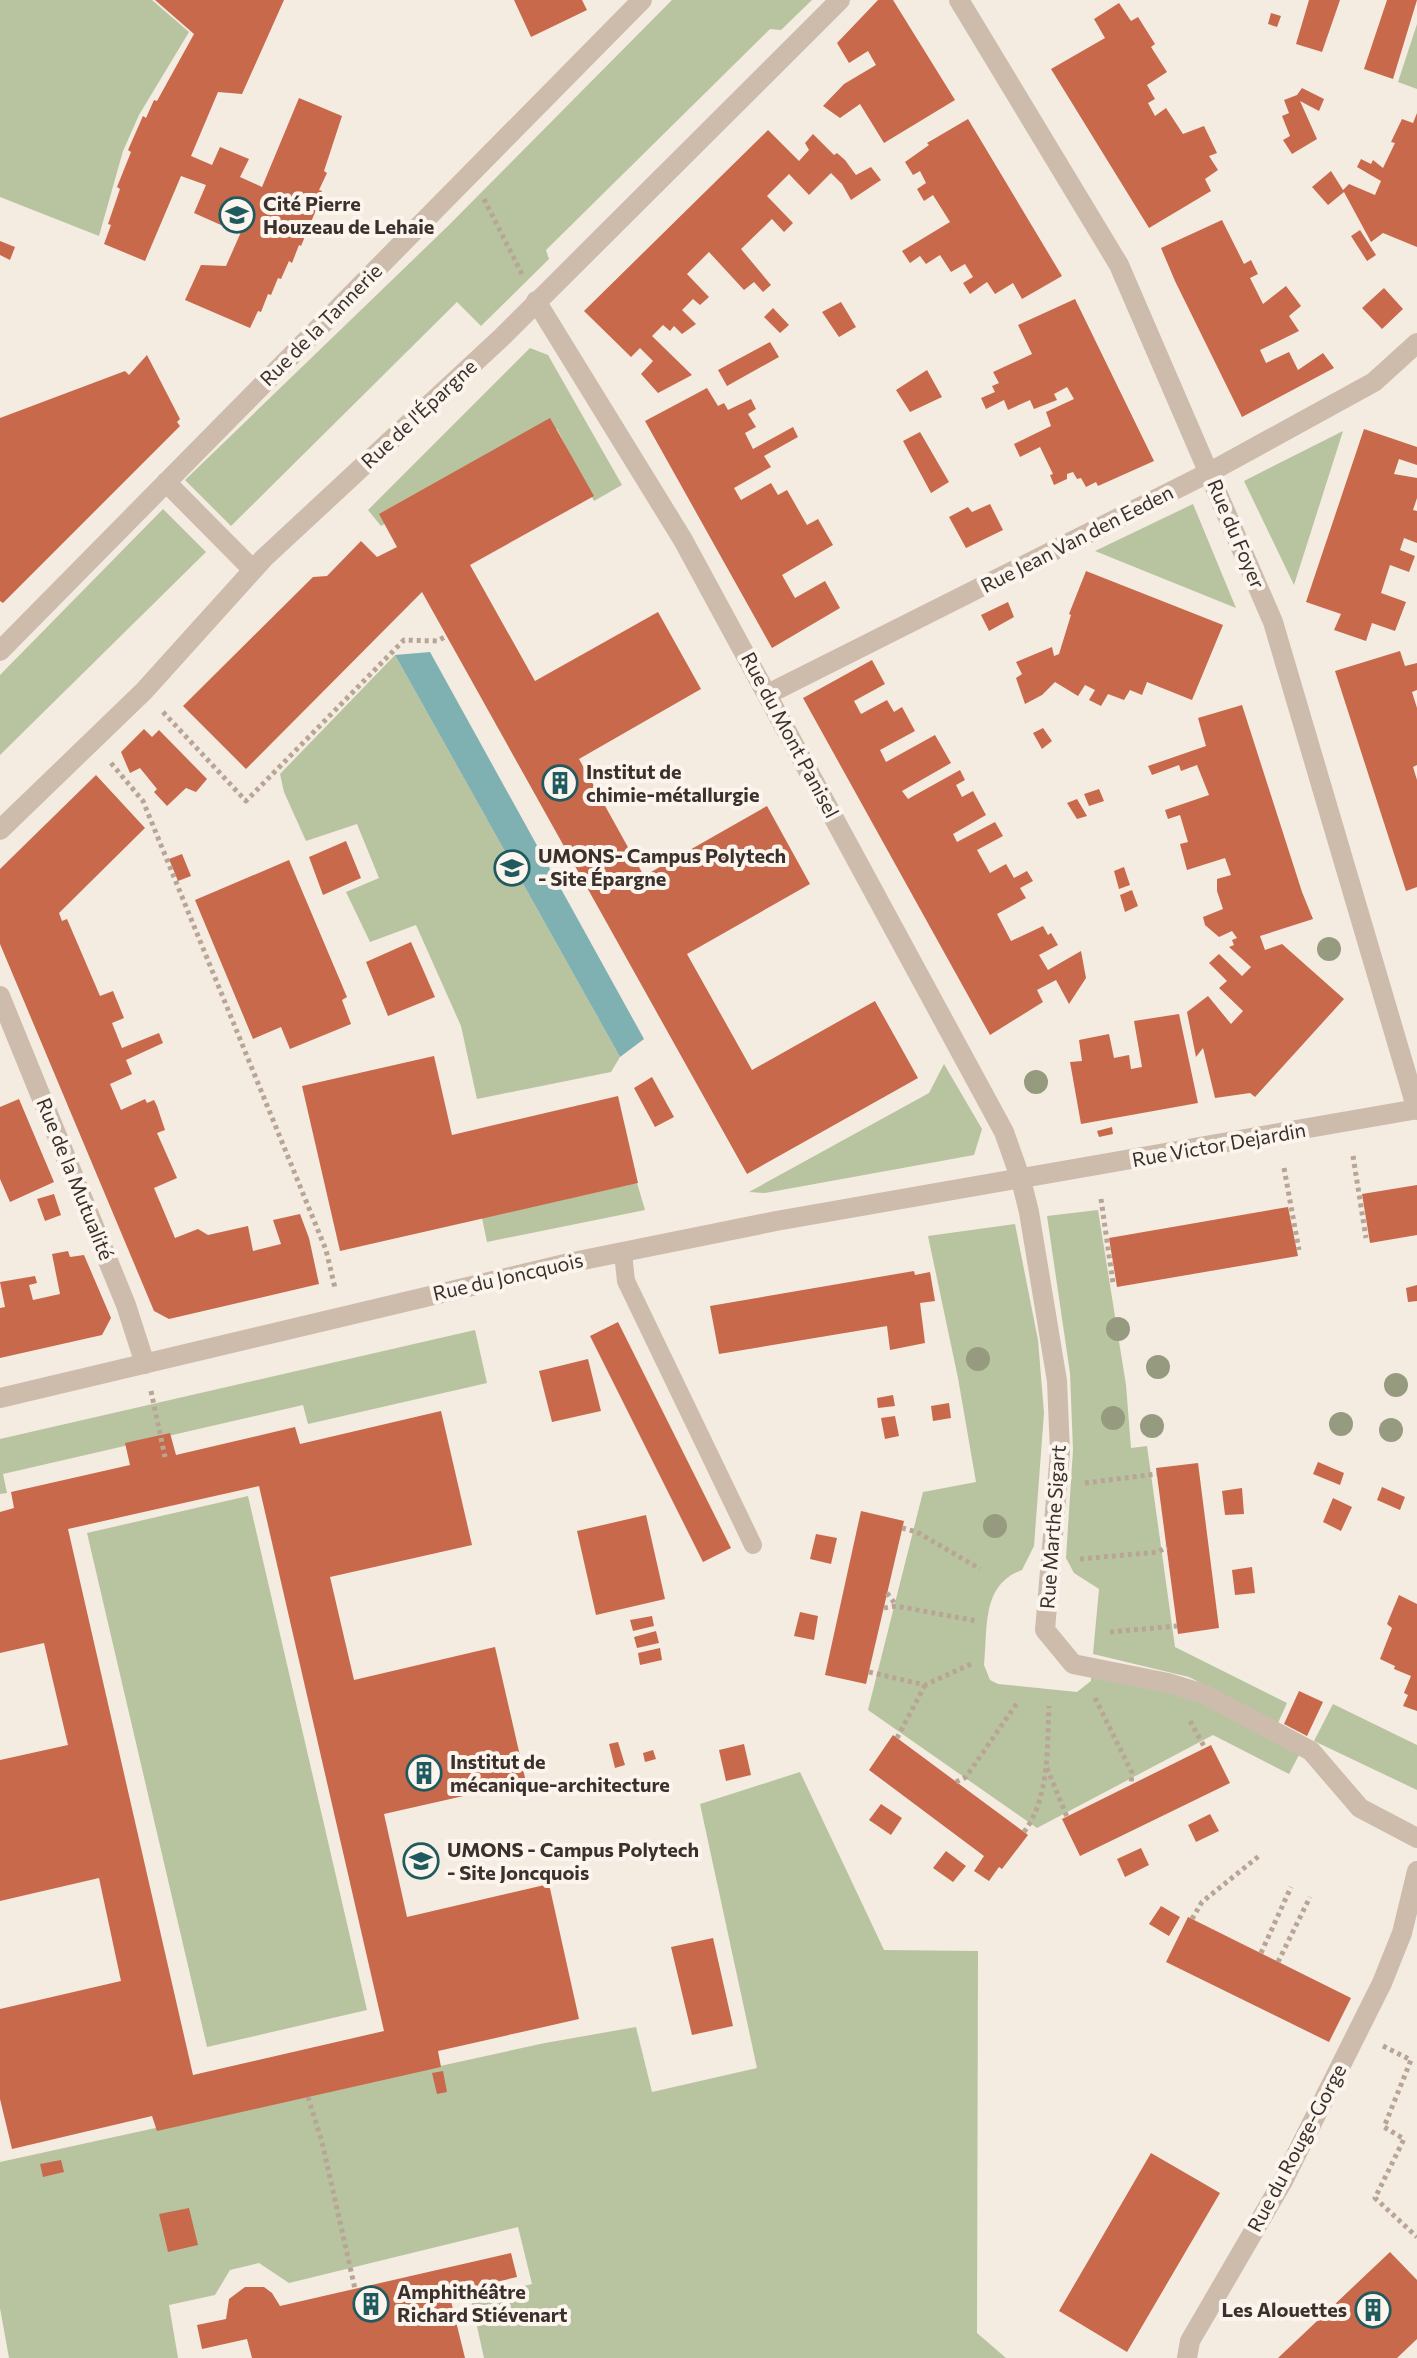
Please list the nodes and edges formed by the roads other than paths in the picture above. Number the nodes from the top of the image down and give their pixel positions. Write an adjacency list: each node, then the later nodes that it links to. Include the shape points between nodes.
1 (642, 0): 7 (street, Rue de la Tannerie)
2 (840, 0): 4 (street, Rue de l'Épargne)
3 (959, 0): 6 (street, Rue du Foyer, via 1119,265)
4 (536, 301): 8 (street, Rue de l'Épargne); 10 (street, Rue du Mont Panisel, via 683,540)
5 (1417, 343): 6 (street, Rue Jean Van den Eeden, via 1374,382)
6 (1210, 472): 10 (street, Rue Jean Van den Eeden); 13 (street, Rue du Foyer, via 1273,622)
7 (166, 482): 8 (street); 9 (street, Rue de la Tannerie)
8 (253, 570): 11 (street, Rue de l'Épargne, via 144,691)
9 (0, 651)
10 (768, 694): 14 (street, Rue du Mont Panisel, via 1004,1132)
11 (0, 830)
12 (0, 996): 16 (street, Rue de la Mutualité)
13 (1417, 1110): 14 (street, Rue Victor Dejardin)
14 (1021, 1180): 15 (street, Rue du Joncquois); 19 (street, Rue Marthe Sigart, via 1057,1381 1060,1452 1045,1630 1073,1664 1204,1694 1311,1751 1360,1808)
15 (623, 1253): 16 (street, Rue du Joncquois); 18 (lane, via 626,1281)
16 (145, 1364): 17 (street, Rue du Joncquois)
17 (0, 1398)
18 (753, 1545)
19 (1417, 1838)
20 (1417, 1871): 21 (street, Rue du Rouge-Gorge, via 1402,1933 1382,1983 1278,2189 1190,2341)
21 (1187, 2358)

